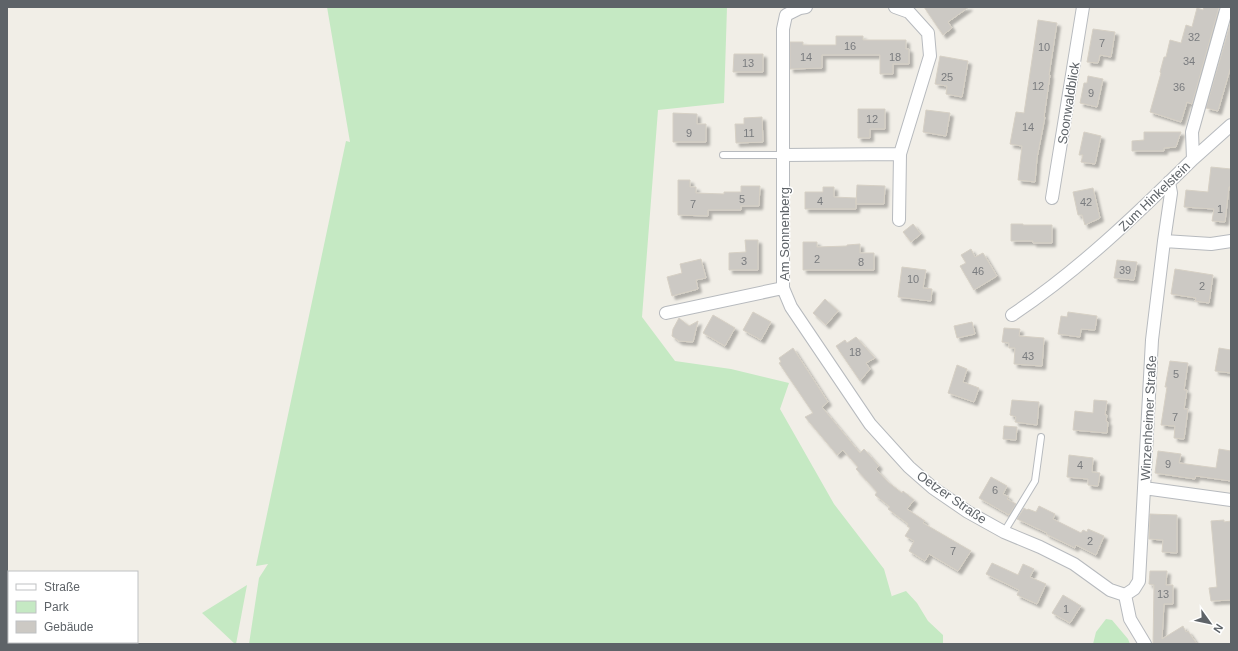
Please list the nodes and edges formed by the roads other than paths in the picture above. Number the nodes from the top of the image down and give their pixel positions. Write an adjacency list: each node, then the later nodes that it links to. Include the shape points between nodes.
1 (806, 7): 8 (street, Am Sonnenberg, via 786,15 783,29)
2 (895, 7): 6 (street, via 909,12 928,33 930,56)
3 (1083, 7): 11 (street, Soonwaldblick)
4 (1227, 7): 9 (street, Zum Hinkelstein, via 1192,132)
5 (1231, 125): 9 (street)
6 (900, 154): 8 (street); 12 (street)
7 (723, 156): 8 (lane)
8 (784, 156): 15 (street, Am Sonnenberg)
9 (1193, 159): 10 (street, Zum Hinkelstein)
10 (1169, 182): 13 (street, Winzenheimer Straße, via 1171,193); 17 (street, Zum Hinkelstein, via 1105,243 1035,300)
11 (1052, 198)
12 (899, 220)
13 (1164, 241): 14 (street, via 1211,244); 19 (street, Winzenheimer Straße, via 1152,340)
14 (1231, 241)
15 (783, 288): 16 (street, Am Sonnenberg); 21 (street, Oetzer Straße, via 791,307 870,424 909,467 933,488)
16 (666, 313)
17 (1012, 315)
18 (1041, 437): 21 (lane, via 1035,481)
19 (1144, 488): 20 (street); 22 (street, Winzenheimer Straße, via 1139,581 1134,589)
20 (1231, 500)
21 (1004, 532): 22 (street, Oetzer Straße, via 1074,564 1110,590)
22 (1125, 595): 23 (street, via 1130,619)
23 (1145, 644)

